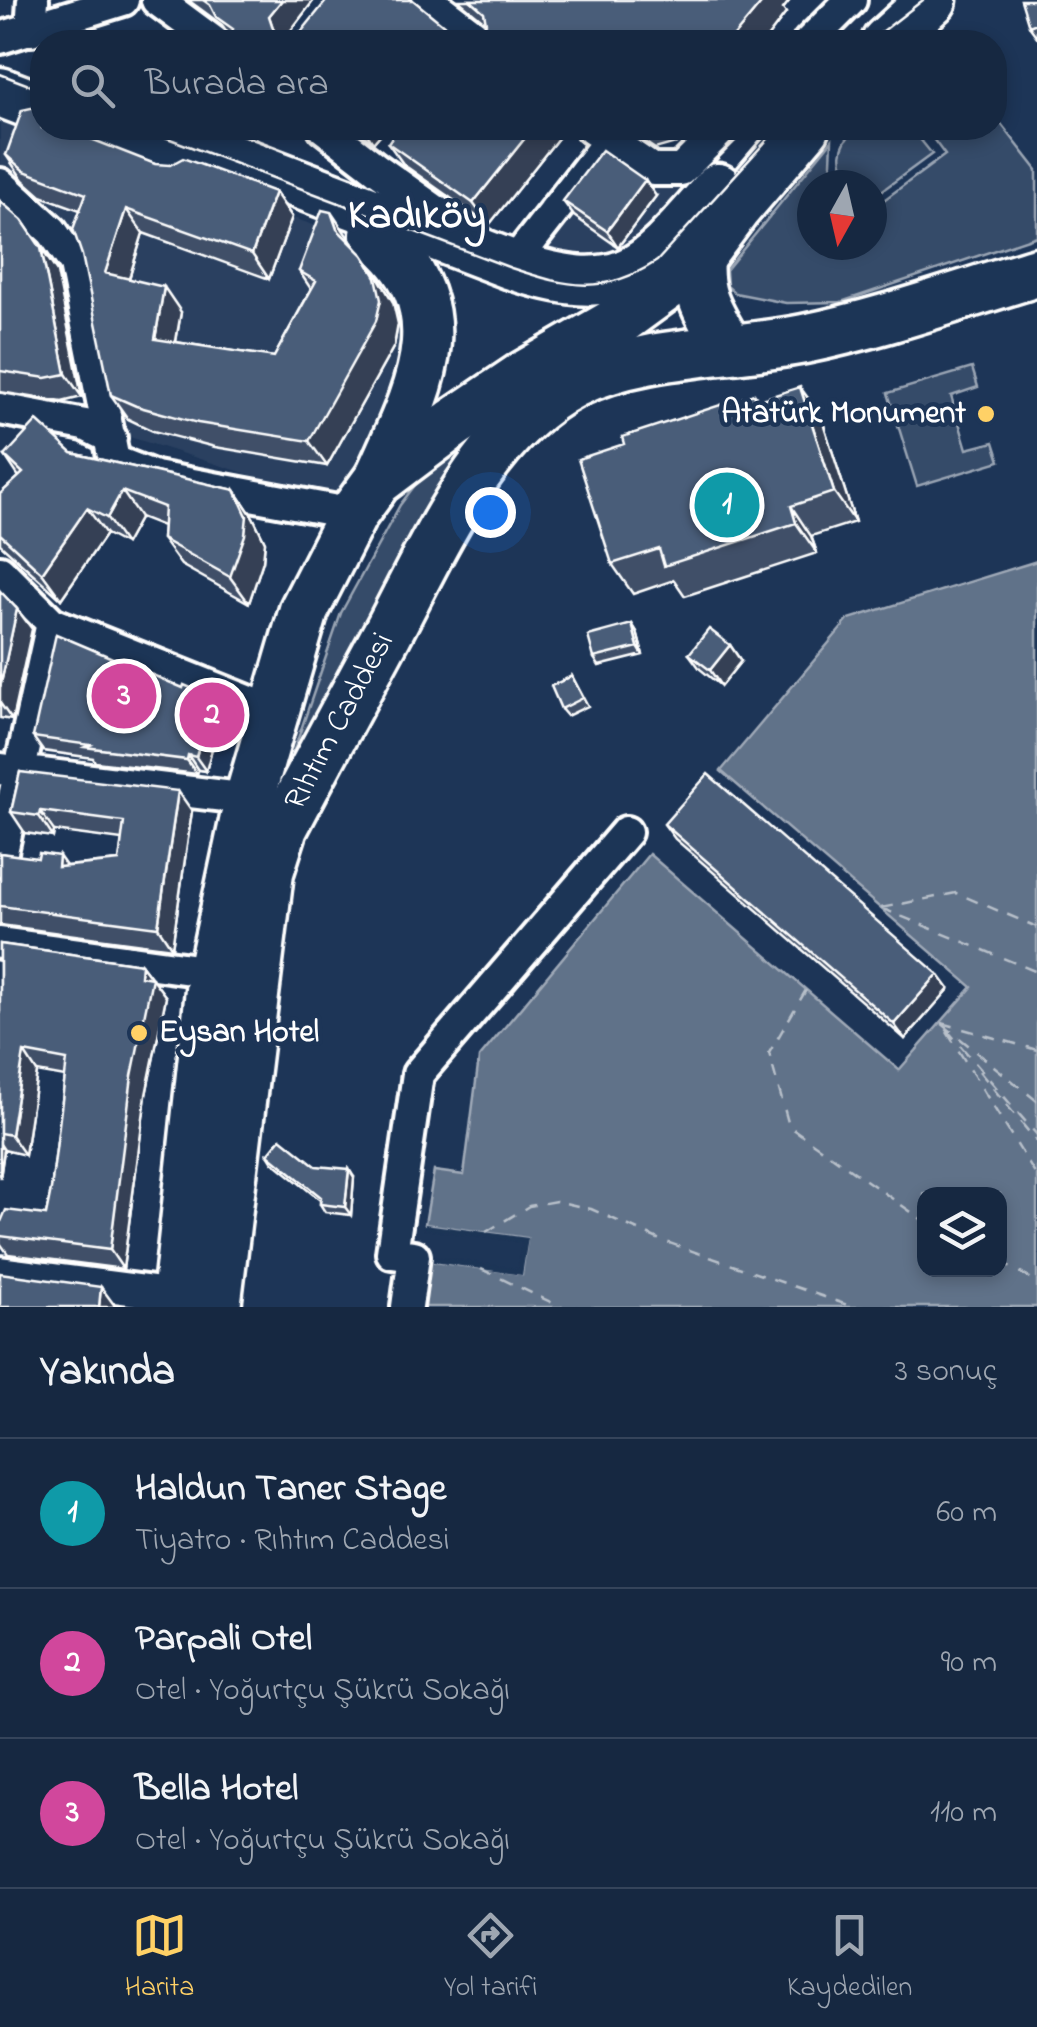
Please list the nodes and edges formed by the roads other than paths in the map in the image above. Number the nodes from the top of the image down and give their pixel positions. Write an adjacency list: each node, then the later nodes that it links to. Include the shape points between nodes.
1 (123, 0): 5 (street)
2 (157, 0): 7 (street)
3 (428, 0): 8 (street)
4 (851, 0): 9 (street)
5 (32, 15): 11 (street)
6 (912, 18): 10 (main road)
7 (198, 30)
8 (464, 30)
9 (820, 30)
10 (881, 30)
11 (0, 38)
12 (0, 70): 13 (main road)
13 (30, 81)
14 (0, 92): 15 (main road)
15 (30, 103)
16 (124, 140): 27 (main road)
17 (184, 140): 29 (main road)
18 (340, 140): 25 (street)
19 (593, 140): 29 (street)
20 (610, 140): 21 (street, via 653,170 681,170)
21 (712, 140)
22 (760, 140): 31 (main road)
23 (795, 140): 28 (main road, Rıhtım Caddesi)
24 (398, 142): 25 (street)
25 (377, 169): 29 (street)
26 (0, 184): 34 (street, via 52,231 75,264)
27 (375, 235): 31 (main road, via 467,272); 35 (main road, via 412,279 428,342 420,384)
28 (699, 258): 31 (main road, Rıhtım Caddesi); 32 (main road, via 698,292)
29 (512, 265): 31 (main road)
30 (1037, 272): 32 (main road, Rıhtım Caddesi, via 802,340)
31 (610, 302): 32 (main road, Rıhtım Caddesi); 35 (main road, Rıhtım Caddesi)
32 (740, 342): 46 (main road, Rıhtım Caddesi, via 599,372 548,398 486,461 419,576 283,828 269,872)
33 (0, 409): 34 (street, via 85,425)
34 (111, 438): 35 (street, via 114,460 155,477)
35 (365, 498): 38 (main road, Rıhtım Caddesi, via 304,610)
36 (0, 571): 37 (street)
37 (52, 623): 38 (street); 39 (street)
38 (274, 711): 40 (main road, Rıhtım Caddesi)
39 (11, 770): 40 (street); 42 (street)
40 (249, 799): 44 (main road, Rıhtım Caddesi)
41 (626, 832): 47 (street, via 418,1074 392,1254 414,1256)
42 (0, 861)
43 (0, 943): 44 (street)
44 (212, 972): 46 (main road, Rıhtım Caddesi)
45 (0, 1272): 46 (street)
46 (190, 1303)
47 (407, 1307)

